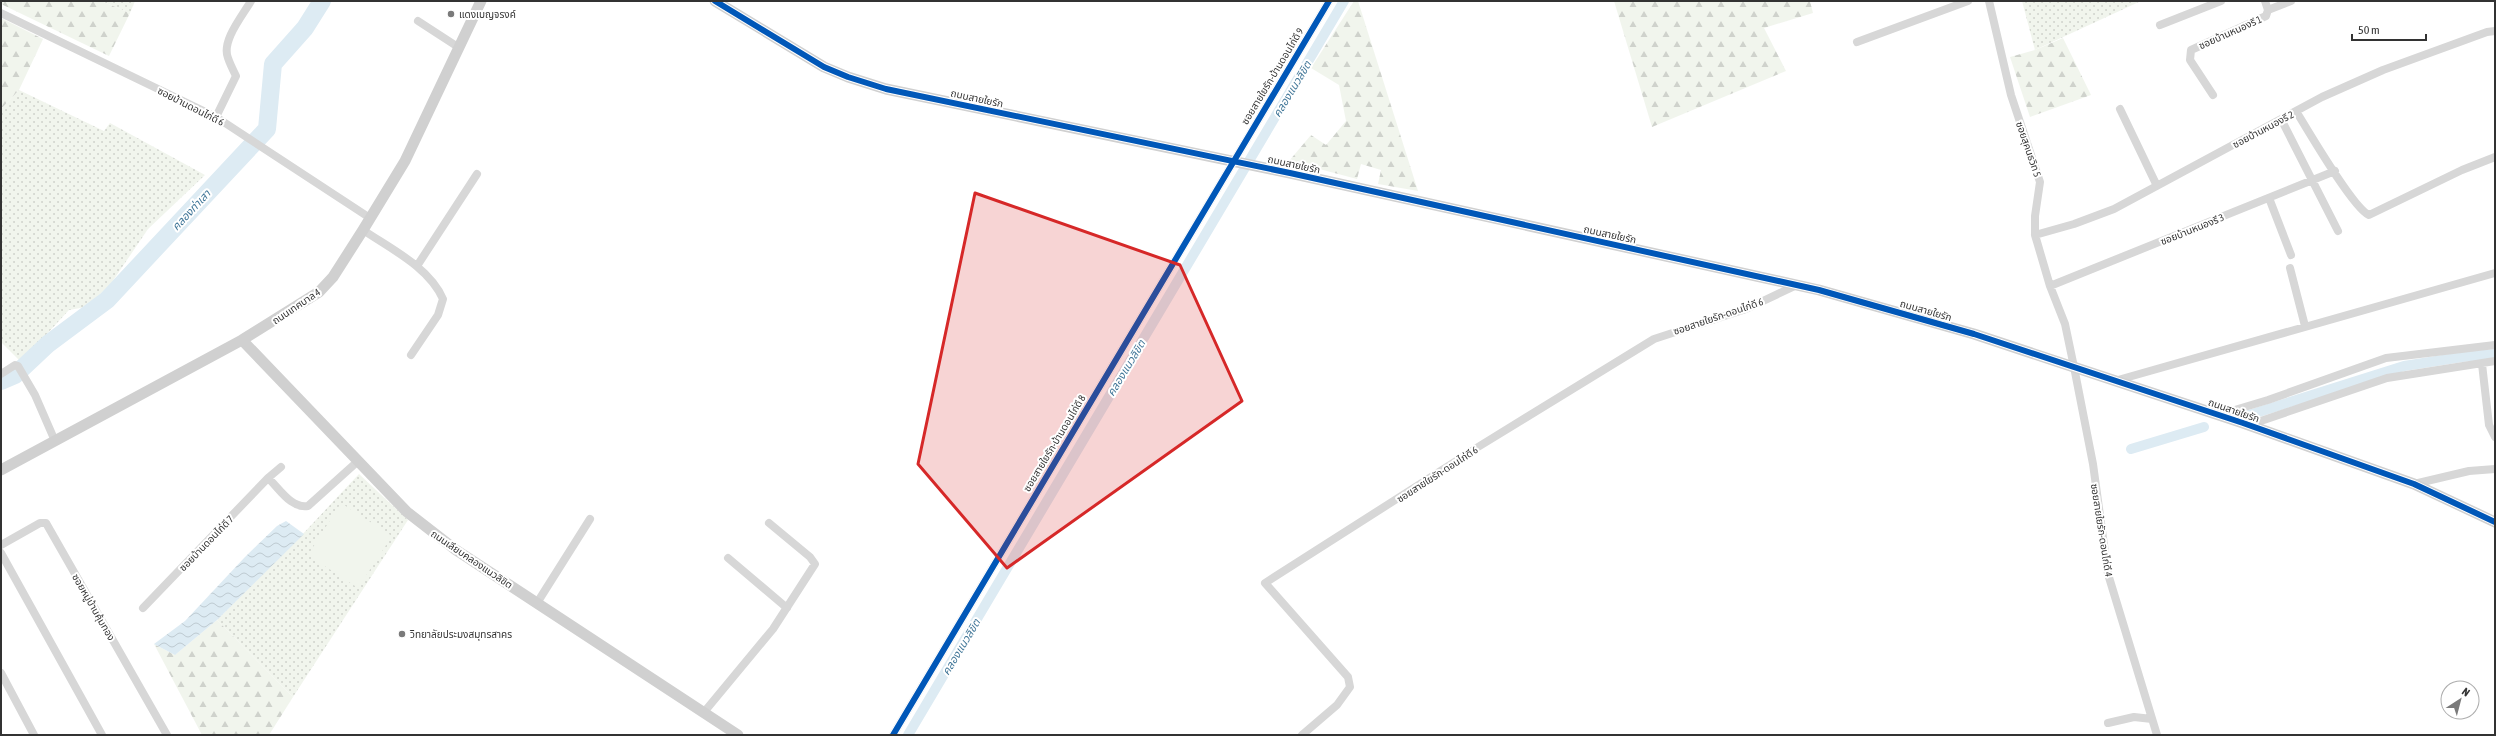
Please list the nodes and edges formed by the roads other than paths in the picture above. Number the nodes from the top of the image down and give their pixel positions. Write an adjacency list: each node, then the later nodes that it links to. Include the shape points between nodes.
1 (251, 1): 20 (street, via 229,40 226,50 236,76)
2 (481, 1): 16 (street, ถนนเทศบาล 4)
3 (715, 1): 23 (street, ถนนสายใยรัก, via 804,56 848,77 886,89)
4 (1329, 1): 23 (street, ซอยสายใยรัก-บ้านดอนไก่ดี 9)
5 (1968, 1): 15 (street)
6 (1989, 1): 32 (street, ซอยสุคนธวิท 5, via 2011,95 2040,182 2034,216)
7 (2221, 1): 13 (street)
8 (2265, 1): 10 (street, ซอยบ้านหนองรี 1)
9 (2291, 1): 10 (street, ซอยบ้านหนองรี 1)
10 (2268, 10): 17 (street, ซอยบ้านหนองรี 1, via 2262,18 2191,50 2190,60)
11 (1, 13): 20 (street, ซอยบ้านดอนไก่ดี 6)
12 (418, 21): 16 (street)
13 (2160, 25)
14 (2495, 31): 19 (street, ซอยบ้านหนองรี 2, via 2383,70)
15 (1857, 42)
16 (458, 47): 29 (street, ถนนเทศบาล 4, via 405,161)
17 (2213, 95)
18 (2120, 109): 27 (street)
19 (2296, 111): 21 (street, ซอยบ้านหนองรี 2); 24 (street)
20 (216, 117): 29 (street, ซอยบ้านดอนไก่ดี 6)
21 (2281, 119): 26 (street); 27 (street, ซอยบ้านหนองรี 2)
22 (2495, 158): 24 (street, via 2462,170 2369,215 2361,209)
23 (1235, 162): 37 (street, ถนนสายใยรัก); 76 (street, ซอยสายใยรัก-บ้านดอนไก่ดี 8)
24 (2335, 171): 26 (street, ซอยบ้านหนองรี 3)
25 (477, 174): 34 (street)
26 (2311, 179): 28 (street, ซอยบ้านหนองรี 3); 31 (street)
27 (2156, 186): 32 (street, ซอยบ้านหนองรี 2, via 2093,218)
28 (2269, 198): 33 (street); 38 (street, ซอยบ้านหนองรี 3)
29 (370, 218): 30 (street, ถนนเทศบาล 4)
30 (363, 230): 34 (street); 40 (street, ถนนเทศบาล 4, via 333,277 319,292)
31 (2338, 231)
32 (2035, 234): 38 (street, ซอยสุคนธวิท 5)
33 (2291, 255)
34 (417, 266): 42 (street, via 439,288 443,299 438,315)
35 (2290, 268): 39 (street)
36 (2495, 273): 39 (street)
37 (1796, 285): 45 (street, ถนนสายใยรัก, via 1974,334); 77 (street, ซอยสายใยรัก-ดอนไก่ดี 6, via 1746,309 1654,339 1264,583 1348,677 1350,687 1343,698)
38 (2050, 286): 45 (street, ซอยสุคนธวิท 5, via 2064,324)
39 (2305, 326): 47 (street)
40 (242, 340): 51 (street, ถนนเทศบาล 4); 52 (street, ถนนเลียบคลองแนวลิขิต)
41 (2495, 345): 48 (street, via 2386,358)
42 (411, 355)
43 (2495, 362): 44 (street)
44 (2482, 364): 49 (street, via 2387,378); 50 (street, via 2488,425)
45 (2074, 367): 47 (street, ถนนสายใยรัก); 69 (street, ซอยสายใยรัก-ดอนไก่ดี 4, via 2093,464 2108,574)
46 (1, 374): 51 (street, via 15,365 18,367 28,381)
47 (2118, 380): 48 (street, ถนนสายใยรัก)
48 (2218, 415): 49 (street, ถนนสายใยรัก)
49 (2249, 425): 57 (street, ถนนสายใยรัก)
50 (2495, 437)
51 (55, 441): 55 (street, ถนนเทศบาล 4)
52 (357, 462): 56 (street, via 308,506 302,507 291,502); 64 (street, ถนนเลียบคลองแนวลิขิต, via 407,512 435,534)
53 (281, 467): 56 (street, ซอยบ้านดอนไก่ดี 7)
54 (2495, 469): 57 (street, via 2469,471)
55 (1, 470)
56 (268, 478): 65 (street, ซอยบ้านดอนไก่ดี 7)
57 (2414, 484): 59 (street, ถนนสายใยรัก)
58 (590, 519): 64 (street)
59 (2495, 522)
60 (769, 523): 66 (street, via 815,564)
61 (1, 545): 74 (street, ซอยหมู่บ้านคุ้มทอง, via 40,523 46,523)
62 (1, 553): 73 (street)
63 (728, 558): 66 (street)
64 (537, 603): 68 (street, ถนนเลียบคลองแนวลิขิต)
65 (143, 608)
66 (787, 608): 68 (street, via 773,629)
67 (1, 672): 72 (street)
68 (704, 712): 75 (street, ถนนเลียบคลองแนวลิขิต)
69 (2152, 719): 70 (street, via 2130,718); 71 (street, ซอยสายใยรัก-ดอนไก่ดี 4)
70 (2108, 723)
71 (2157, 733)
72 (34, 735)
73 (102, 735)
74 (167, 735)
75 (738, 735)
76 (893, 735)
77 (1302, 735)

